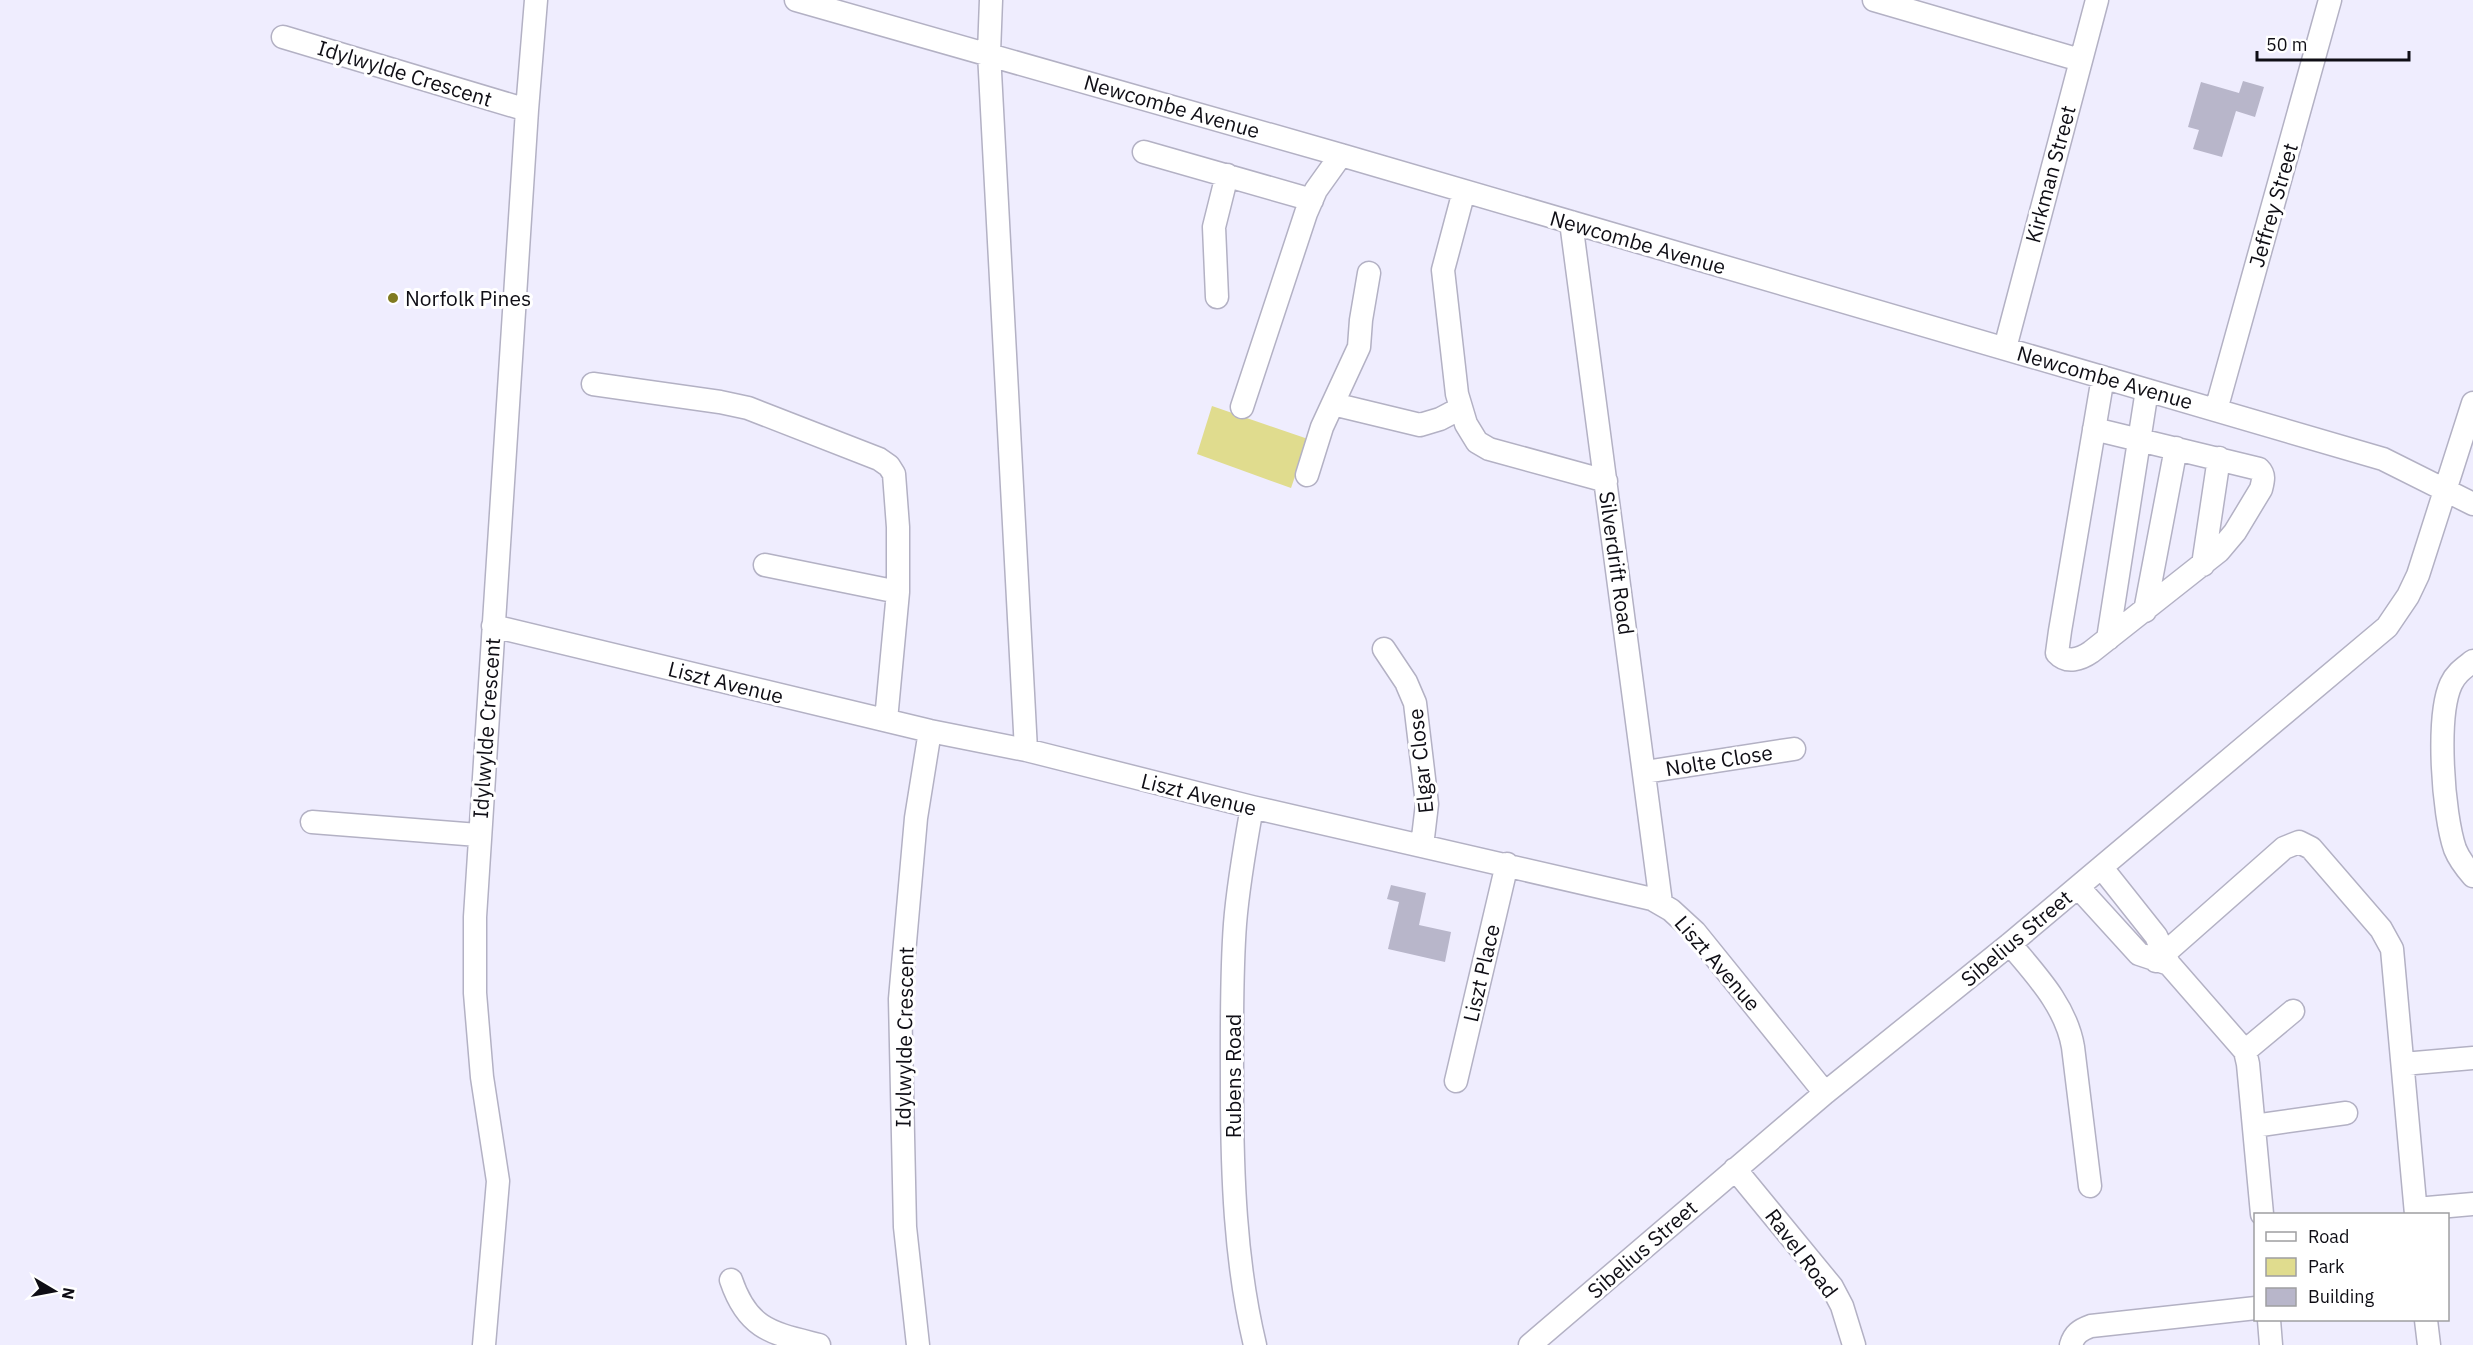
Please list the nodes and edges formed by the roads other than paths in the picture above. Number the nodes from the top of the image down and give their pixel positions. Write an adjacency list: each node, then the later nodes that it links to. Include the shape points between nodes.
1 (536, 0): 10 (street, Idylwylde Crescent)
2 (796, 0): 8 (street, Newcombe Avenue)
3 (991, 0): 8 (street)
4 (1874, 0): 9 (street)
5 (2097, 0): 9 (street, Kirkman Street)
6 (2330, 0): 27 (street, Jeffrey Street)
7 (284, 37): 10 (street, Idylwylde Crescent)
8 (989, 53): 12 (street, Newcombe Avenue); 47 (street)
9 (2080, 60): 19 (street, Kirkman Street)
10 (527, 110): 40 (street, Idylwylde Crescent)
11 (1144, 152): 13 (street)
12 (1341, 155): 14 (street, Newcombe Avenue); 15 (street)
13 (1227, 176): 15 (street); 18 (street, via 1214,227)
14 (1464, 191): 16 (street, Newcombe Avenue); 26 (street, via 1443,270)
15 (1312, 200): 25 (street)
16 (1571, 222): 19 (street, Newcombe Avenue); 33 (street, Silverdrift Road)
17 (1369, 273): 24 (street, via 1359,347)
18 (1217, 297)
19 (2004, 348): 20 (street, Newcombe Avenue)
20 (2103, 377): 22 (street, Newcombe Avenue); 28 (street)
21 (593, 384): 38 (street, via 748,408 879,459 889,466 896,483)
22 (2147, 390): 27 (street, Newcombe Avenue); 29 (street)
23 (2473, 403): 34 (street, Sibelius Street)
24 (1333, 404): 26 (street, via 1420,425); 32 (street)
25 (1242, 407)
26 (1461, 408): 33 (street, via 1476,442 1489,449)
27 (2216, 410): 34 (street, Newcombe Avenue, via 2382,459)
28 (2094, 429): 29 (street); 41 (street, via 2057,653 2069,659 2081,658)
29 (2139, 438): 30 (street); 41 (street)
30 (2176, 448): 31 (street); 39 (street)
31 (2219, 458): 37 (street); 37 (street, via 2259,469 2263,481 2235,532)
32 (1307, 475)
33 (1606, 481): 48 (street, Silverdrift Road)
34 (2445, 490): 35 (street, Newcombe Avenue); 54 (street, Sibelius Street, via 2414,585 2387,627)
35 (2473, 504)
36 (765, 565): 38 (street)
37 (2203, 565): 39 (street)
38 (898, 592): 44 (street)
39 (2145, 610): 41 (street)
40 (493, 626): 44 (street, Liszt Avenue); 51 (street, Idylwylde Crescent)
41 (2108, 639)
42 (1384, 649): 52 (street, Elgar Close, via 1415,703 1427,804)
43 (2473, 661): 55 (street, via 2457,673 2450,686 2443,732 2450,832 2456,852)
44 (886, 720): 45 (street, Liszt Avenue)
45 (930, 731): 47 (street, Liszt Avenue); 79 (street, Idylwylde Crescent, via 916,818 900,999 905,1227)
46 (1794, 748): 48 (street, Nolte Close)
47 (1026, 750): 49 (street, Liszt Avenue)
48 (1645, 772): 57 (street, Silverdrift Road)
49 (1252, 807): 52 (street, Liszt Avenue); 80 (street, Rubens Road, via 1235,923 1232,1121 1240,1258)
50 (312, 822): 51 (street)
51 (478, 835): 77 (street, Idylwylde Crescent, via 475,993 482,1077 498,1180)
52 (1422, 846): 53 (street, Liszt Avenue)
53 (1507, 864): 57 (street, Liszt Avenue); 64 (street, Liszt Place)
54 (2102, 868): 56 (street, Sibelius Street); 59 (street, via 2153,932)
55 (2473, 876)
56 (2078, 887): 58 (street, Sibelius Street); 59 (street, via 2139,954)
57 (1661, 903): 65 (street, Liszt Avenue, via 1699,937)
58 (2010, 945): 65 (street, Sibelius Street); 69 (street, via 2036,975 2069,1025)
59 (2164, 959): 61 (street); 63 (street, via 2284,848 2299,842 2306,844 2382,929 2392,949)
60 (2293, 1011): 61 (street)
61 (2245, 1051): 67 (street)
62 (2473, 1058): 63 (street)
63 (2403, 1064): 71 (street)
64 (1456, 1081)
65 (1826, 1093): 68 (street, Sibelius Street)
66 (2346, 1113): 67 (street)
67 (2254, 1126): 72 (street)
68 (1735, 1169): 81 (street, Sibelius Street); 82 (street, Ravel Road, via 1832,1287)
69 (2090, 1186)
70 (2473, 1204): 71 (street)
71 (2416, 1212)
72 (2262, 1213)
73 (731, 1280): 78 (street, via 737,1299 752,1319 773,1334)
74 (2254, 1308): 83 (street, via 2091,1326 2081,1329)
75 (2269, 1321): 84 (street)
76 (2426, 1321): 85 (street)
77 (484, 1345)
78 (819, 1345)
79 (918, 1345)
80 (1255, 1345)
81 (1530, 1345)
82 (1854, 1345)
83 (2071, 1345)
84 (2271, 1345)
85 (2429, 1345)

